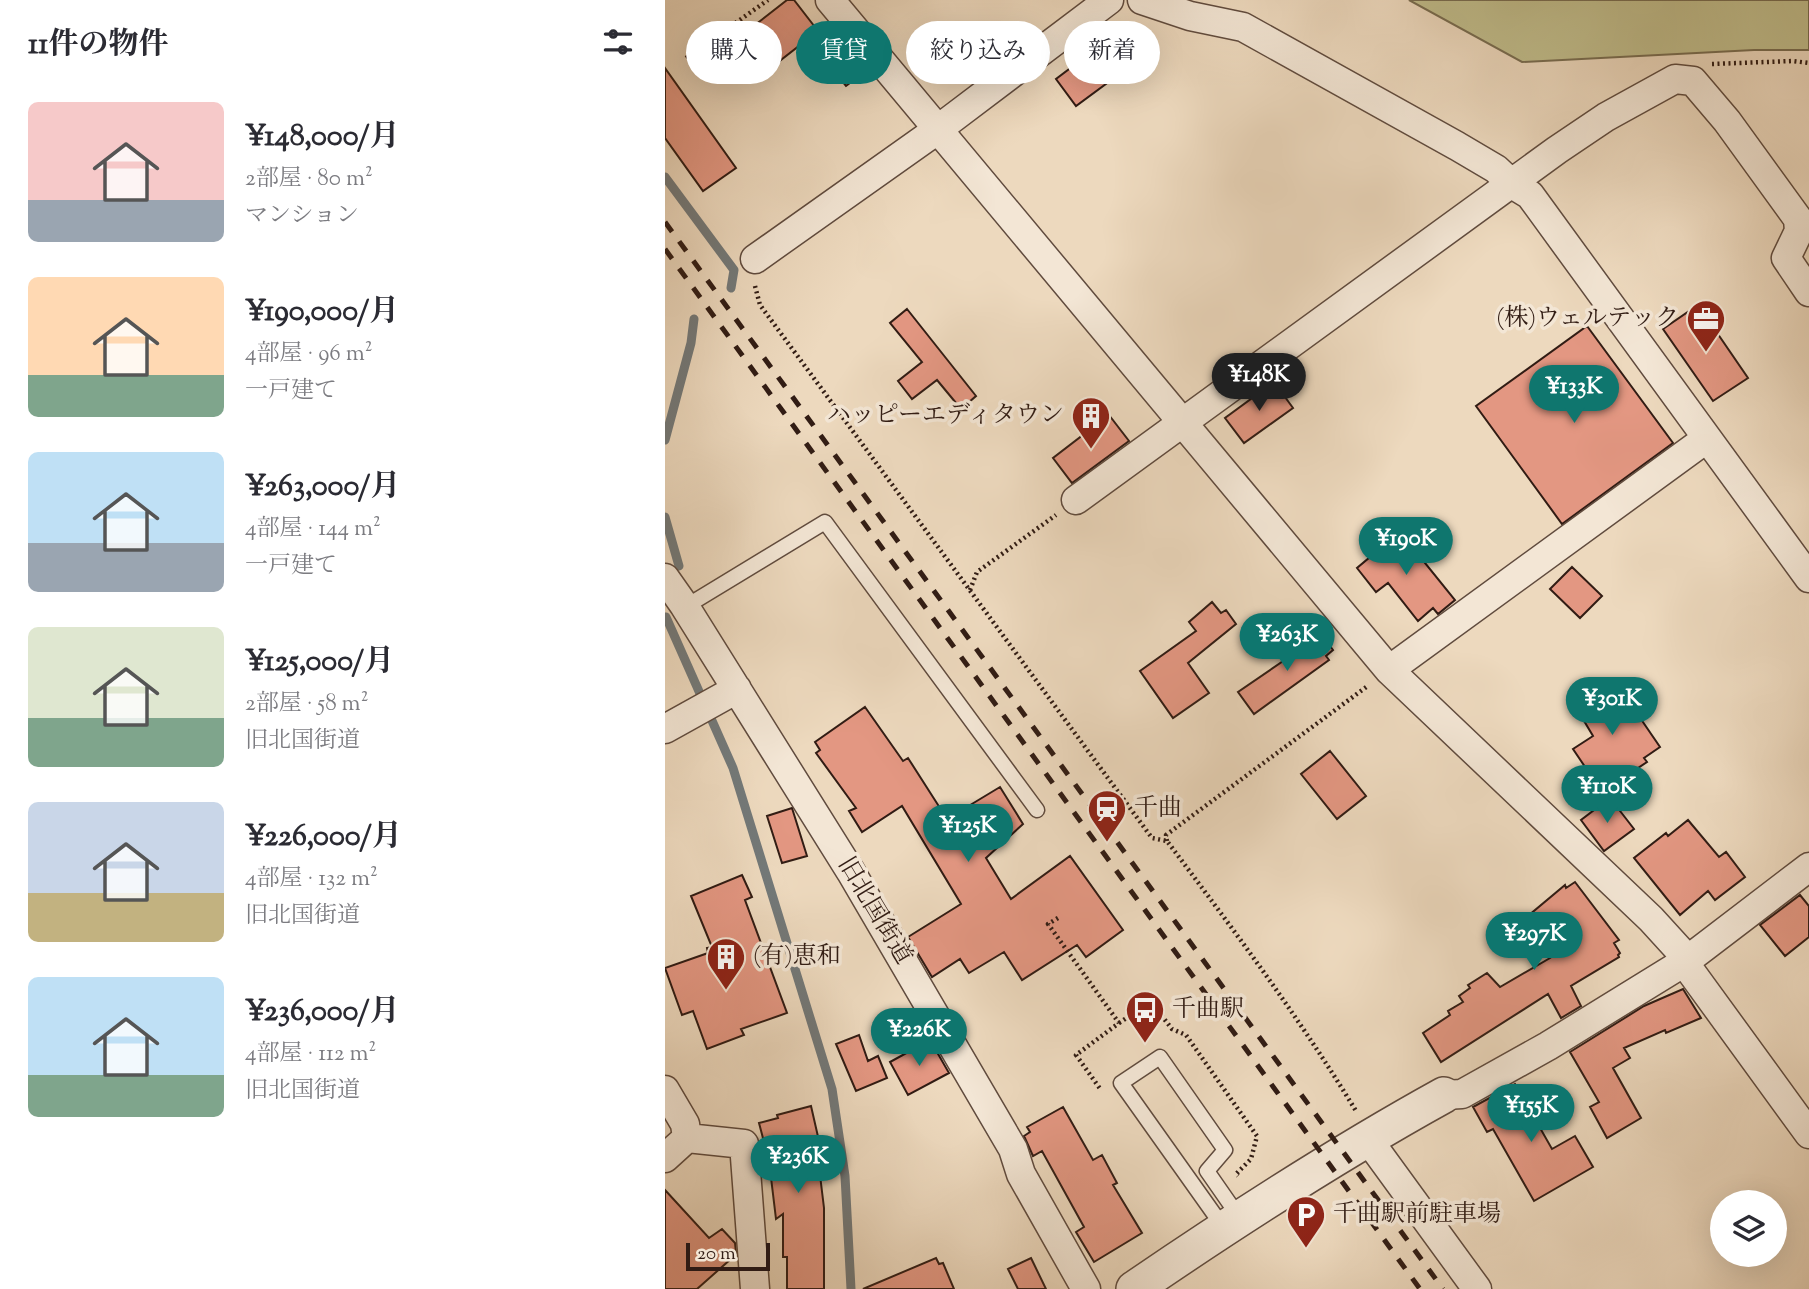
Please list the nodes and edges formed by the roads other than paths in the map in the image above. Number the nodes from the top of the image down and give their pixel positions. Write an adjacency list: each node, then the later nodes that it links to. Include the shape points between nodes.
1 (830, 0): 4 (street)
2 (1109, 0): 4 (street)
3 (1142, 0): 5 (street, via 1243,27 1457,146)
4 (937, 130): 6 (street); 8 (street)
5 (1512, 184): 7 (street, via 1606,117 1675,79 1693,81 1798,219 1799,231 1786,258); 8 (street); 9 (street, via 1529,195)
6 (755, 259)
7 (1809, 292)
8 (1181, 424): 10 (street); 14 (street)
9 (1706, 439): 12 (street); 14 (street)
10 (1076, 500)
11 (665, 578): 13 (street, 旧北国街道)
12 (1809, 578)
13 (685, 607): 15 (street, 旧北国街道); 17 (lane, via 825,522)
14 (1389, 670): 19 (street, via 1651,919)
15 (717, 701): 16 (street); 28 (street, 旧北国街道, via 880,920 1013,1149 1021,1174)
16 (665, 729)
17 (1037, 810)
18 (1809, 867): 19 (street)
19 (1686, 961): 21 (street, via 1473,1088); 22 (street)
20 (665, 1090): 23 (street, via 685,1124)
21 (1444, 1095): 24 (street)
22 (1809, 1134)
23 (687, 1138): 25 (street); 27 (street, via 744,1144)
24 (1367, 1138): 26 (street); 30 (street)
25 (665, 1158)
26 (1232, 1223): 26 (lane, via 1121,1083 1160,1057 1225,1150 1207,1171); 29 (street)
27 (755, 1289)
28 (1086, 1289)
29 (1134, 1289)
30 (1477, 1289)

